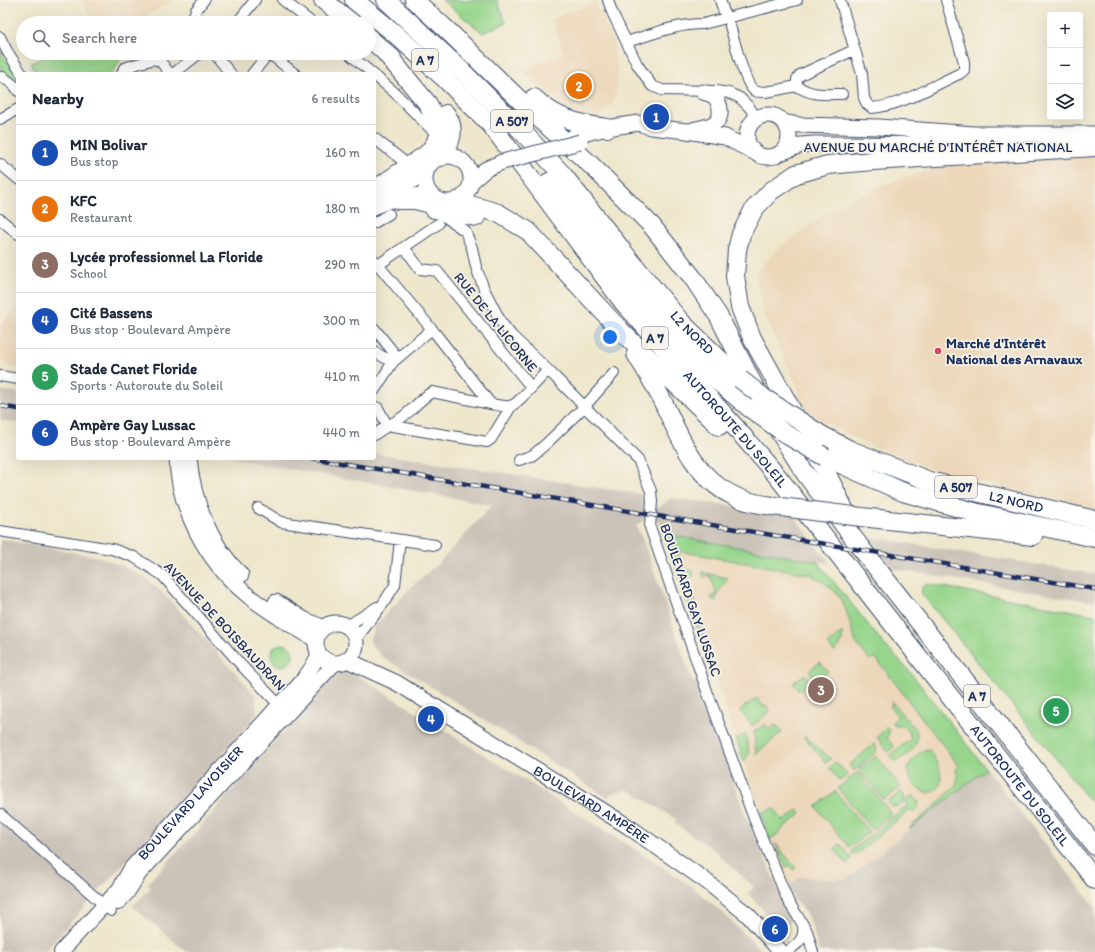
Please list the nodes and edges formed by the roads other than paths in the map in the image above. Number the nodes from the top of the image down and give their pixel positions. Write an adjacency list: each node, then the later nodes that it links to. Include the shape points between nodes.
1 (204, 0): 14 (street)
2 (255, 0): 15 (street)
3 (283, 0): 16 (street)
4 (323, 0): 17 (highway)
5 (354, 0): 18 (highway, AUTOROUTE DU SOLEIL / A 7)
6 (386, 0): 102 (highway, L2 NORD / A 507, bridge, via 516,125 563,175 681,322 740,379 764,398 850,450 929,481)
7 (414, 0): 107 (highway, AUTOROUTE DU SOLEIL / A 7, via 592,166 652,226 693,278 719,317 756,391 792,453)
8 (427, 0): 53 (highway, via 542,106 569,121)
9 (608, 0): 22 (street)
10 (720, 0): 20 (street)
11 (797, 0): 20 (street)
12 (840, 0): 24 (street)
13 (946, 0): 24 (street, via 964,62 964,70 958,74 901,101 872,108 864,98 862,74)
14 (194, 16)
15 (242, 16)
16 (303, 16)
17 (343, 16)
18 (374, 16)
19 (376, 18): 51 (highway, AUTOROUTE DU SOLEIL / A 7, via 443,77)
20 (728, 22): 22 (street, via 660,31); 43 (street, via 747,84 754,91 761,93)
21 (0, 37): 34 (street)
22 (627, 42): 45 (street, via 637,64 652,86 662,90)
23 (376, 44): 25 (highway)
24 (854, 50): 43 (street, via 800,75 796,79)
25 (384, 51): 63 (highway, via 425,89 450,119 450,143); 72 (highway, via 428,104 440,130 435,144 427,154)
26 (151, 60): 33 (street)
27 (156, 60): 35 (street)
28 (191, 60): 36 (street)
29 (220, 60): 37 (street)
30 (263, 60): 38 (street)
31 (278, 60): 39 (street)
32 (356, 60): 40 (street)
33 (123, 71)
34 (21, 72)
35 (170, 72)
36 (175, 72)
37 (229, 72)
38 (254, 72)
39 (293, 72)
40 (371, 72)
41 (0, 77): 44 (street)
42 (376, 77): 54 (street)
43 (797, 86): 46 (street, via 820,95)
44 (16, 87)
45 (703, 92): 50 (street, via 729,93 740,98 750,108); 55 (main road, via 714,96 720,115 710,125)
46 (842, 94)
47 (16, 110): 48 (street)
48 (0, 119)
49 (786, 123): 50 (main road, via 772,115 764,115); 56 (main road, AVENUE DU MARCHÉ D'INTÉRÊT NATIONAL, via 974,134); 62 (main road, via 790,139)
50 (752, 124): 57 (main road); 61 (main road, via 747,137)
51 (491, 125): 104 (highway, L2 NORD / A 507, bridge, via 544,176 653,314 708,372 751,409 787,435 825,457 903,492 974,512); 110 (highway, AUTOROUTE DU SOLEIL / A 7, via 623,302 778,477)
52 (651, 127): 53 (main road, via 638,123); 55 (main road); 58 (main road, via 638,132)
53 (607, 128): 58 (main road)
54 (431, 129)
55 (687, 131): 57 (main road)
56 (1095, 134)
57 (725, 137): 61 (main road)
58 (577, 139): 64 (main road)
59 (376, 140): 65 (street)
60 (1095, 147): 62 (main road, AVENUE DU MARCHÉ D'INTÉRÊT NATIONAL, via 814,144 801,145); 107 (highway, via 828,165 796,174 771,191 754,209 740,234 737,250 735,276 740,307 752,338 850,520)
61 (752, 151): 62 (main road, via 771,158)
62 (783, 152)
63 (441, 157): 66 (main road, via 454,156); 68 (main road, via 435,160)
64 (499, 159): 66 (main road); 70 (main road)
65 (402, 160)
66 (465, 162): 70 (main road)
67 (0, 164): 69 (street)
68 (426, 172): 72 (main road); 73 (main road, via 425,184)
69 (16, 176)
70 (472, 181): 71 (main road, via 467,193)
71 (457, 201): 73 (main road, via 450,203 436,199); 76 (highway, via 498,214)
72 (378, 202): 73 (main road, via 405,196); 74 (street)
73 (434, 209): 76 (highway); 78 (street); 85 (street, BOULEVARD GAY LUSSAC, via 465,231 484,289 502,322 512,336)
74 (376, 212)
75 (0, 219): 77 (street)
76 (510, 221): 82 (highway, via 528,231)
77 (16, 232)
78 (404, 247): 79 (street); 89 (street, RUE DE LA LICORNE, via 420,269 437,271)
79 (376, 263): 80 (street)
80 (432, 329): 84 (street); 91 (street)
81 (376, 331): 84 (street)
82 (622, 332): 108 (highway, bridge, via 659,394 685,448 701,470 732,495 748,502 773,506 1024,534); 110 (highway, via 722,428)
83 (376, 353): 84 (street)
84 (396, 360): 90 (street)
85 (548, 370): 89 (street); 93 (street, BOULEVARD GAY LUSSAC)
86 (614, 372): 93 (street)
87 (0, 376): 88 (street)
88 (16, 379)
89 (531, 387): 92 (street)
90 (376, 388)
91 (491, 404): 92 (street); 95 (street, via 432,392 401,418)
92 (512, 405): 95 (street, via 487,442)
93 (585, 406): 99 (street, via 533,455); 121 (street, BOULEVARD GAY LUSSAC, via 638,460 651,491 650,527 707,691 753,816 788,901)
94 (376, 407): 95 (street)
95 (387, 425): 96 (street)
96 (376, 433)
97 (178, 460): 100 (main road)
98 (189, 460): 100 (main road)
99 (519, 460)
100 (185, 480): 112 (main road, via 192,520 200,537 230,578 263,606)
101 (258, 508): 105 (street, via 281,522)
102 (1095, 520)
103 (0, 531): 116 (street, AVENUE DE BOISBAUDRAN, via 112,549 134,557 162,575)
104 (1095, 538)
105 (400, 540): 106 (street); 109 (street, via 395,586)
106 (435, 545)
107 (859, 545): 118 (highway, AUTOROUTE DU SOLEIL / A 7)
108 (1095, 548)
109 (383, 604): 111 (street); 113 (street)
110 (880, 608): 119 (highway, AUTOROUTE DU SOLEIL / A 7)
111 (347, 626): 112 (main road, via 331,624); 113 (main road)
112 (320, 640): 114 (main road, via 325,661); 116 (street, BOULEVARD LAVOISIER, via 310,671)
113 (356, 642): 114 (main road, via 353,654); 115 (main road, BOULEVARD AMPÈRE)
114 (341, 662): 115 (main road, BOULEVARD AMPÈRE); 116 (street, BOULEVARD LAVOISIER)
115 (386, 677): 124 (main road, BOULEVARD AMPÈRE, via 642,836 706,881 748,915)
116 (283, 709): 120 (street, BOULEVARD LAVOISIER, via 140,873 127,893)
117 (0, 814): 120 (street)
118 (1095, 846)
119 (1092, 877)
120 (108, 908): 122 (street, BOULEVARD LAVOISIER); 123 (street, BOULEVARD LAVOISIER)
121 (803, 924): 125 (street, via 802,938); 126 (street, BOULEVARD GAY LUSSAC)
122 (61, 952)
123 (74, 952)
124 (782, 952)
125 (787, 952)
126 (813, 952)

